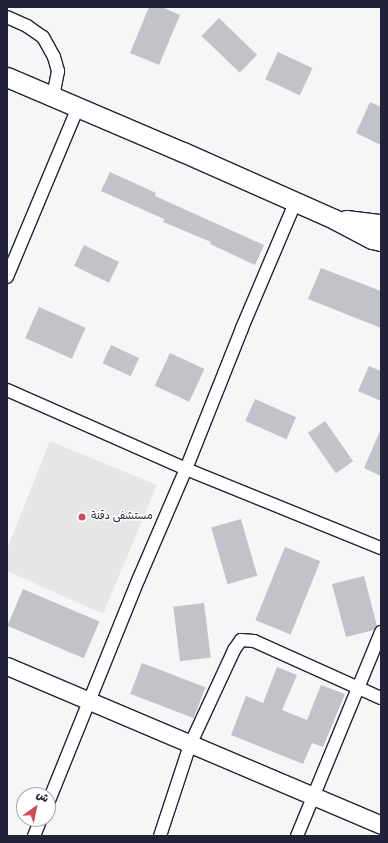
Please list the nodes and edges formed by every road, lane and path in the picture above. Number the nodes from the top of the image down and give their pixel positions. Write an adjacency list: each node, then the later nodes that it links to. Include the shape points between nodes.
1 (7, 17): 3 (street, via 43,37 58,71)
2 (7, 77): 3 (main road)
3 (53, 96): 4 (main road)
4 (78, 107): 5 (main road); 7 (street)
5 (296, 201): 6 (main road); 10 (street)
6 (379, 237)
7 (10, 259): 8 (street)
8 (7, 277)
9 (7, 390): 10 (street)
10 (186, 469): 11 (street); 16 (street)
11 (381, 548)
12 (381, 632): 14 (street)
13 (7, 666): 16 (street)
14 (359, 689): 15 (street); 17 (street, via 254,641 241,640); 19 (street)
15 (381, 698)
16 (90, 702): 17 (street); 18 (street)
17 (190, 745): 19 (street); 21 (street)
18 (55, 787)
19 (314, 797): 20 (street); 22 (street)
20 (381, 825)
21 (160, 836)
22 (297, 836)

